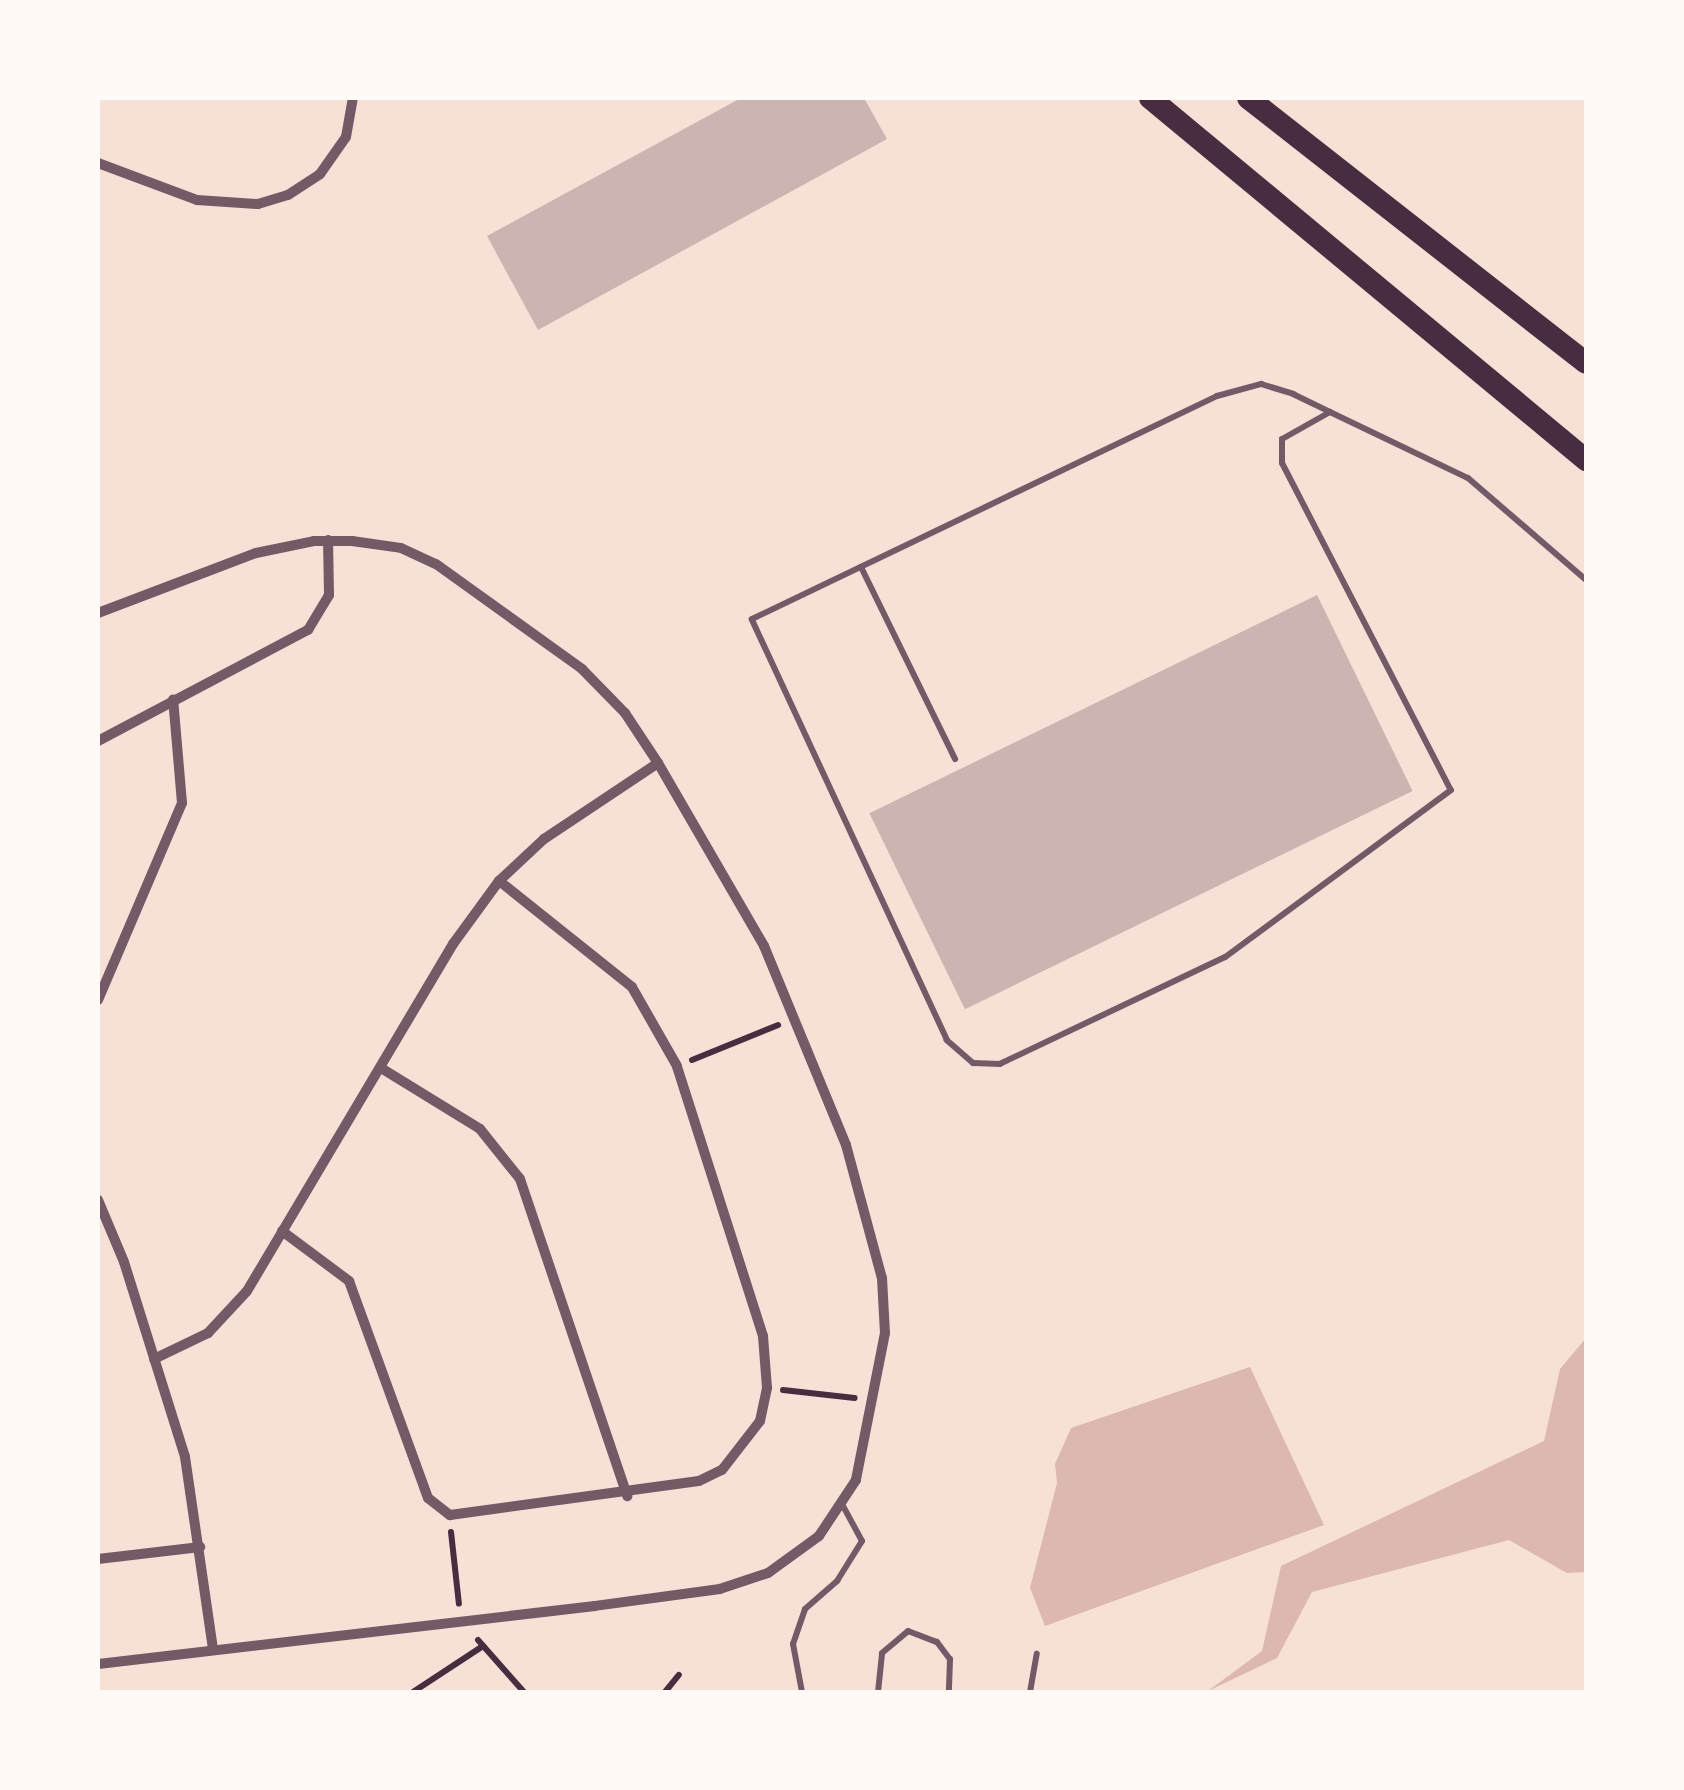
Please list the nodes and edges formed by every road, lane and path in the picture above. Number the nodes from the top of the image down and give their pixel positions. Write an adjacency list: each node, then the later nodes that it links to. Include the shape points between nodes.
1 (353, 98): 4 (street, via 346,137 320,174 258,204 197,200)
2 (1150, 98): 7 (main road)
3 (1248, 98): 5 (main road)
4 (98, 164)
5 (1586, 364)
6 (1330, 412): 9 (lane, via 1260,384 1218,396); 9 (lane, via 1282,439 1282,463 1451,790 1225,957 1000,1064 973,1064 947,1040 752,619); 10 (lane, via 1468,478)
7 (1586, 460)
8 (328, 540): 11 (street, via 201,570); 12 (street, via 330,595 308,630); 15 (street, via 402,548 436,564 582,669 625,713)
9 (861, 567): 14 (lane)
10 (1586, 580)
11 (98, 614)
12 (173, 698): 13 (street); 17 (street, via 182,803)
13 (98, 742)
14 (955, 759)
15 (658, 762): 16 (street, via 544,839); 18 (street, via 726,871)
16 (498, 881): 19 (street, via 632,986); 20 (street)
17 (98, 1000)
18 (796, 1018): 19 (path); 25 (street, via 846,1145 882,1278 885,1333)
19 (677, 1066): 24 (street, via 763,1336)
20 (381, 1068): 22 (street); 26 (street, via 480,1129 520,1179)
21 (98, 1200): 23 (street)
22 (282, 1231): 23 (street, via 232,1311 208,1333); 28 (street, via 349,1281 428,1498)
23 (154, 1359): 29 (street, via 184,1456)
24 (767, 1388): 25 (path); 26 (street, via 760,1421 722,1470)
25 (877, 1401): 27 (street, via 856,1480)
26 (627, 1496): 28 (street)
27 (842, 1504): 31 (street, via 796,1555 737,1584); 39 (lane, via 862,1542 836,1581 805,1609 793,1644)
28 (450, 1516): 31 (path)
29 (200, 1547): 30 (street); 32 (street)
30 (98, 1558)
31 (461, 1620): 32 (street)
32 (213, 1649): 34 (street)
33 (1037, 1654): 42 (lane)
34 (98, 1664)
35 (679, 1675): 38 (path)
36 (413, 1692): 37 (path, via 484,1646)
37 (524, 1692)
38 (666, 1692)
39 (802, 1692)
40 (878, 1692): 41 (lane, via 882,1652 908,1632 937,1642 950,1660)
41 (949, 1692)
42 (1030, 1692)

